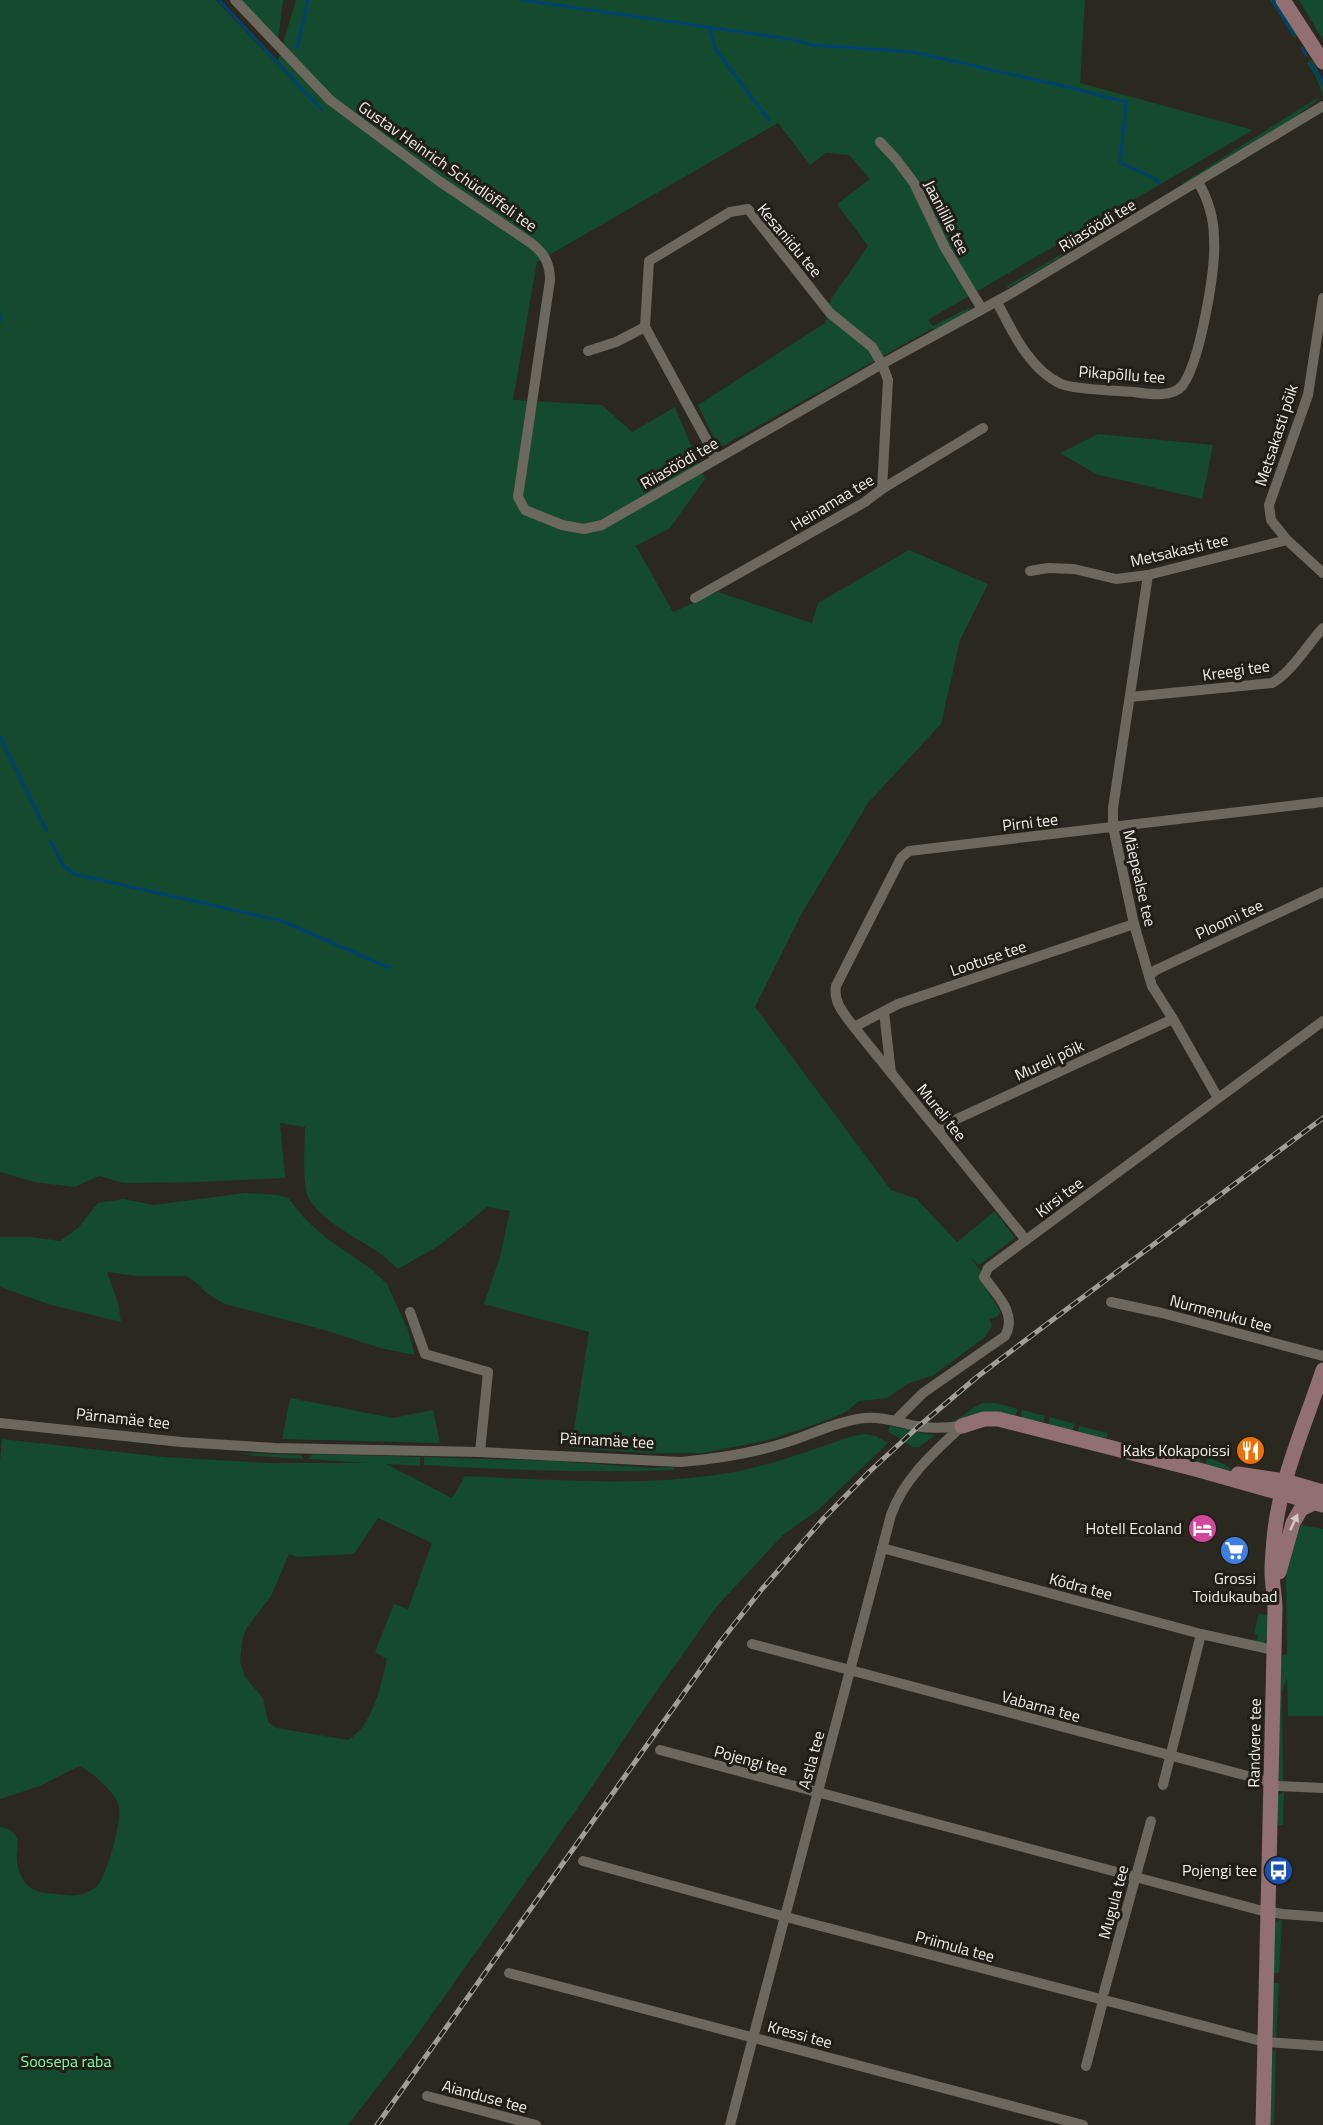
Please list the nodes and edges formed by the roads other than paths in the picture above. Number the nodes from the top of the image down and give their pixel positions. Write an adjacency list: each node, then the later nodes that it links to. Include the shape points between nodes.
1 (235, 0): 16 (street, Gustav Heinrich Schüdlöffeli tee, via 330,100 544,256 550,280 518,487)
2 (1283, 0): 3 (main road)
3 (1323, 62)
4 (1323, 106): 6 (street, Riiasöödi tee)
5 (880, 142): 9 (street, Jaanilille tee, via 914,183 945,248)
6 (1198, 182): 8 (street, Riiasöödi tee); 8 (street, Pikapõllu tee, via 1212,216 1212,273 1196,351 1181,386 1171,393 1062,385 1021,346)
7 (1323, 298): 17 (street, Metsakasti põik, via 1308,395 1269,505 1271,520)
8 (997, 302): 9 (street, Riiasöödi tee)
9 (982, 309): 12 (street, Riiasöödi tee)
10 (645, 327): 11 (street); 12 (street, Kesaniidu tee, via 649,261 730,212 748,209 830,313 872,347); 14 (street)
11 (588, 351)
12 (882, 364): 14 (street, Riiasöödi tee); 15 (street, via 888,381)
13 (983, 428): 15 (street, Heinamaa tee)
14 (715, 459): 16 (street, Riiasöödi tee, via 590,529 562,525 531,514)
15 (882, 489): 21 (street, Heinamaa tee, via 866,502)
16 (519, 502)
17 (1287, 540): 19 (street); 20 (street, Metsakasti tee)
18 (1030, 571): 20 (street, Metsakasti tee, via 1074,569 1116,579)
19 (1323, 573)
20 (1148, 575): 23 (street, Mäepealse tee)
21 (695, 598)
22 (1323, 628): 23 (street, Kreegi tee, via 1287,673 1272,683)
23 (1130, 697): 25 (street, Mäepealse tee)
24 (1323, 802): 25 (street, Pirni tee)
25 (1113, 827): 27 (street, Mäepealse tee); 29 (street, Pirni tee, via 909,851 894,868 836,986)
26 (1323, 892): 28 (street, Ploomi tee)
27 (1134, 924): 28 (street, Mäepealse tee); 30 (street, Lootuse tee)
28 (1149, 976): 31 (street, Mäepealse tee)
29 (837, 1002): 33 (street, Mureli tee)
30 (884, 1012): 33 (street, Lootuse tee); 34 (street)
31 (1173, 1019): 35 (street, Mäepealse tee); 36 (street, Mureli põik, via 946,1124)
32 (1323, 1021): 35 (street, Kirsi tee)
33 (854, 1027): 34 (street, Mureli tee)
34 (891, 1073): 36 (street, Mureli tee)
35 (1218, 1098): 37 (street, Kirsi tee)
36 (939, 1131): 37 (street, Mureli tee)
37 (1026, 1240): 42 (street, Kirsi tee, via 984,1274 1008,1313 1005,1336 923,1393)
38 (1111, 1302): 40 (street, Nurmenuku tee)
39 (410, 1312): 45 (street, via 425,1354 488,1372)
40 (1323, 1356)
41 (1323, 1370): 46 (main road, Randvere tee)
42 (895, 1421): 44 (street, Pärnamäe tee, via 943,1428); 45 (street, Pärnamäe tee, via 866,1418 844,1422 780,1445 681,1462)
43 (0, 1423): 45 (street, Pärnamäe tee, via 275,1448)
44 (962, 1426): 46 (main road, Pärnamäe tee, via 998,1419); 48 (street, Astla tee, via 901,1491)
45 (480, 1452)
46 (1283, 1488): 47 (main road, Pärnamäe tee); 49 (main road, Randvere tee, via 1274,1538)
47 (1320, 1500): 49 (main road, one-way to 47, via 1293,1523 1301,1509)
48 (882, 1548): 50 (street, Kõdra tee); 53 (street, Astla tee)
49 (1275, 1590): 52 (main road, Randvere tee)
50 (1202, 1634): 52 (street, Kõdra tee); 55 (street)
51 (752, 1644): 53 (street, Vabarna tee)
52 (1274, 1650): 56 (main road, Randvere tee)
53 (850, 1671): 55 (street, Vabarna tee); 59 (street, Astla tee)
54 (660, 1750): 59 (street, Pojengi tee)
55 (1170, 1755): 56 (street, Vabarna tee); 57 (street)
56 (1271, 1783): 58 (street, Vabarna tee, via 1286,1788); 63 (main road, Randvere tee)
57 (1162, 1785)
58 (1323, 1788)
59 (818, 1794): 62 (street, Pojengi tee); 64 (street, Astla tee)
60 (1151, 1821): 62 (street, Mugula tee)
61 (583, 1861): 64 (street, Priimula tee)
62 (1135, 1878): 63 (street, Pojengi tee); 67 (street, Mugula tee)
63 (1268, 1912): 65 (street, Pojengi tee); 69 (main road, Randvere tee)
64 (786, 1917): 67 (street, Priimula tee); 68 (street, Astla tee)
65 (1323, 1917)
66 (509, 1973): 68 (street, Kressi tee)
67 (1103, 1996): 69 (street, Priimula tee); 71 (street, Mugula tee)
68 (754, 2037): 73 (street, Kressi tee); 75 (street, Astla tee)
69 (1265, 2042): 70 (street, Priimula tee); 76 (main road, Randvere tee)
70 (1323, 2046)
71 (1086, 2066)
72 (427, 2096): 74 (street, Aianduse tee)
73 (1075, 2122)
74 (536, 2125)
75 (730, 2125)
76 (1263, 2125)

